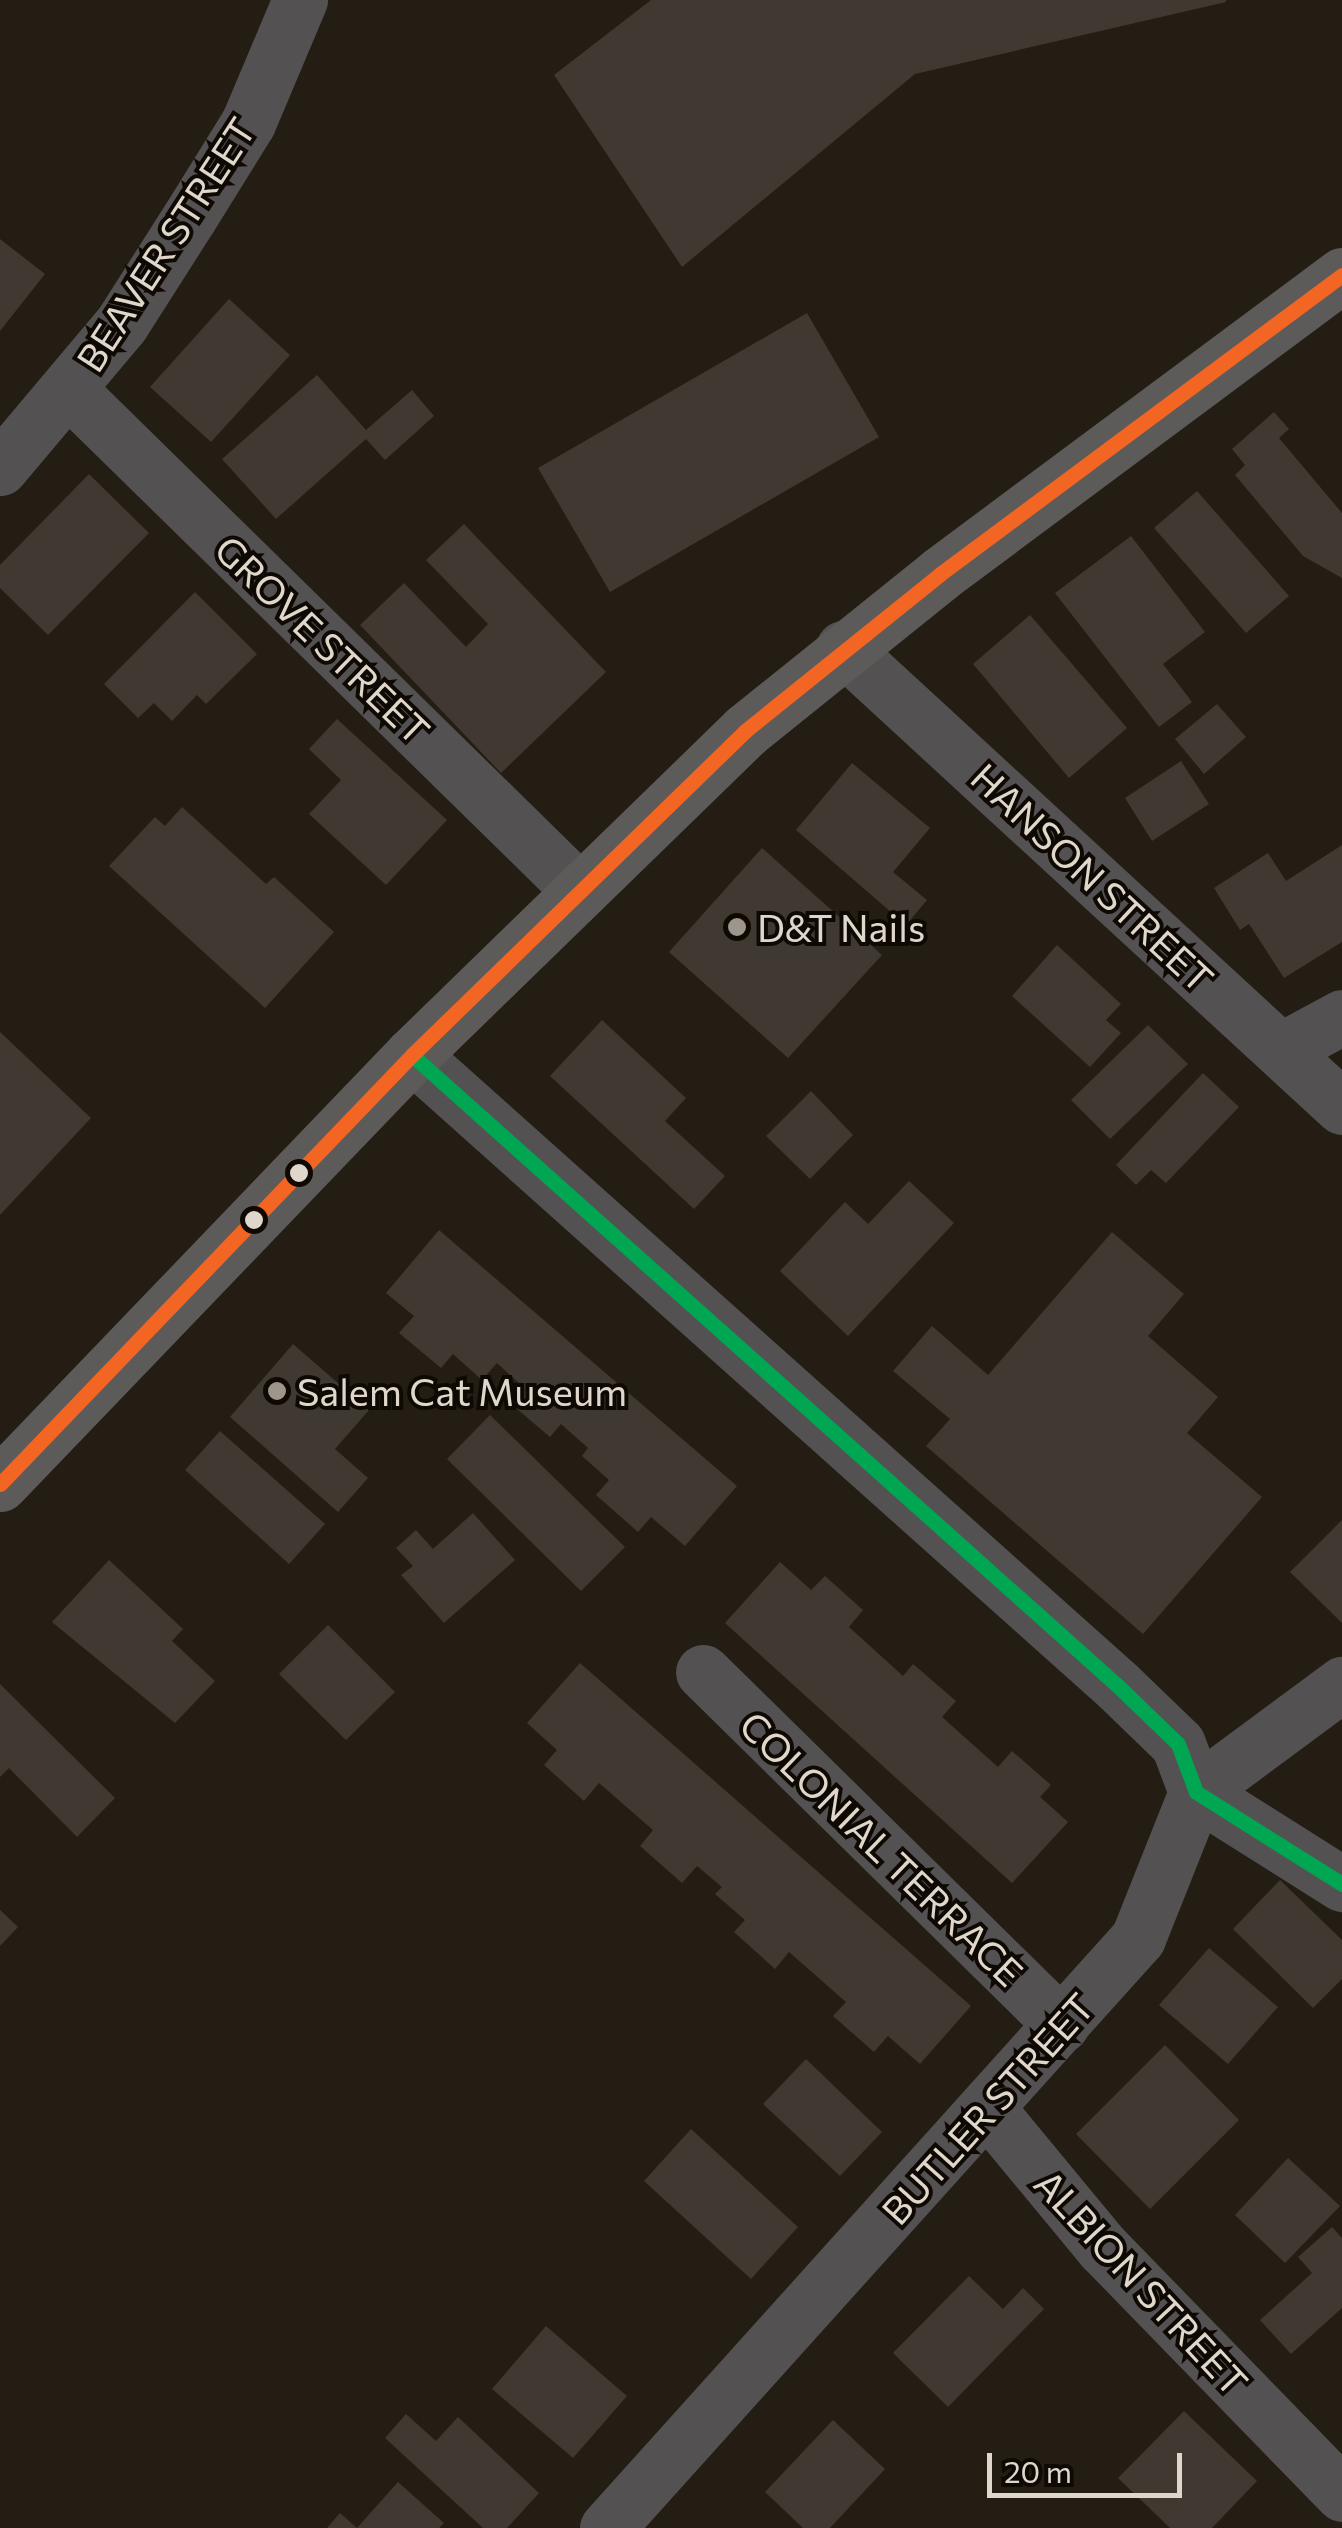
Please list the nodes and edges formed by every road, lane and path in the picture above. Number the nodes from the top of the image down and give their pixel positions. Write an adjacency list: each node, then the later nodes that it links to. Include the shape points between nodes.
1 (300, 0): 3 (street, BEAVER STREET, via 248,124 122,323)
2 (1342, 274): 5 (main road)
3 (68, 389): 4 (street, BEAVER STREET); 6 (street, GROVE STREET)
4 (0, 468)
5 (843, 648): 6 (main road); 8 (street, HANSON STREET)
6 (578, 889): 9 (main road)
7 (1342, 1017): 8 (street)
8 (1281, 1050): 10 (street, HANSON STREET)
9 (412, 1054): 11 (main road); 14 (street, via 1118,1686 1178,1744)
10 (1342, 1107)
11 (0, 1484)
12 (703, 1672): 16 (street, COLONIAL TERRACE)
13 (1342, 1684): 14 (street)
14 (1196, 1792): 15 (street); 16 (street, BUTLER STREET, via 1138,1938)
15 (1342, 1884)
16 (1062, 2024): 17 (street, BUTLER STREET)
17 (987, 2108): 18 (street, ALBION STREET, via 1103,2248); 19 (street, BUTLER STREET)
18 (1342, 2494)
19 (607, 2528)

